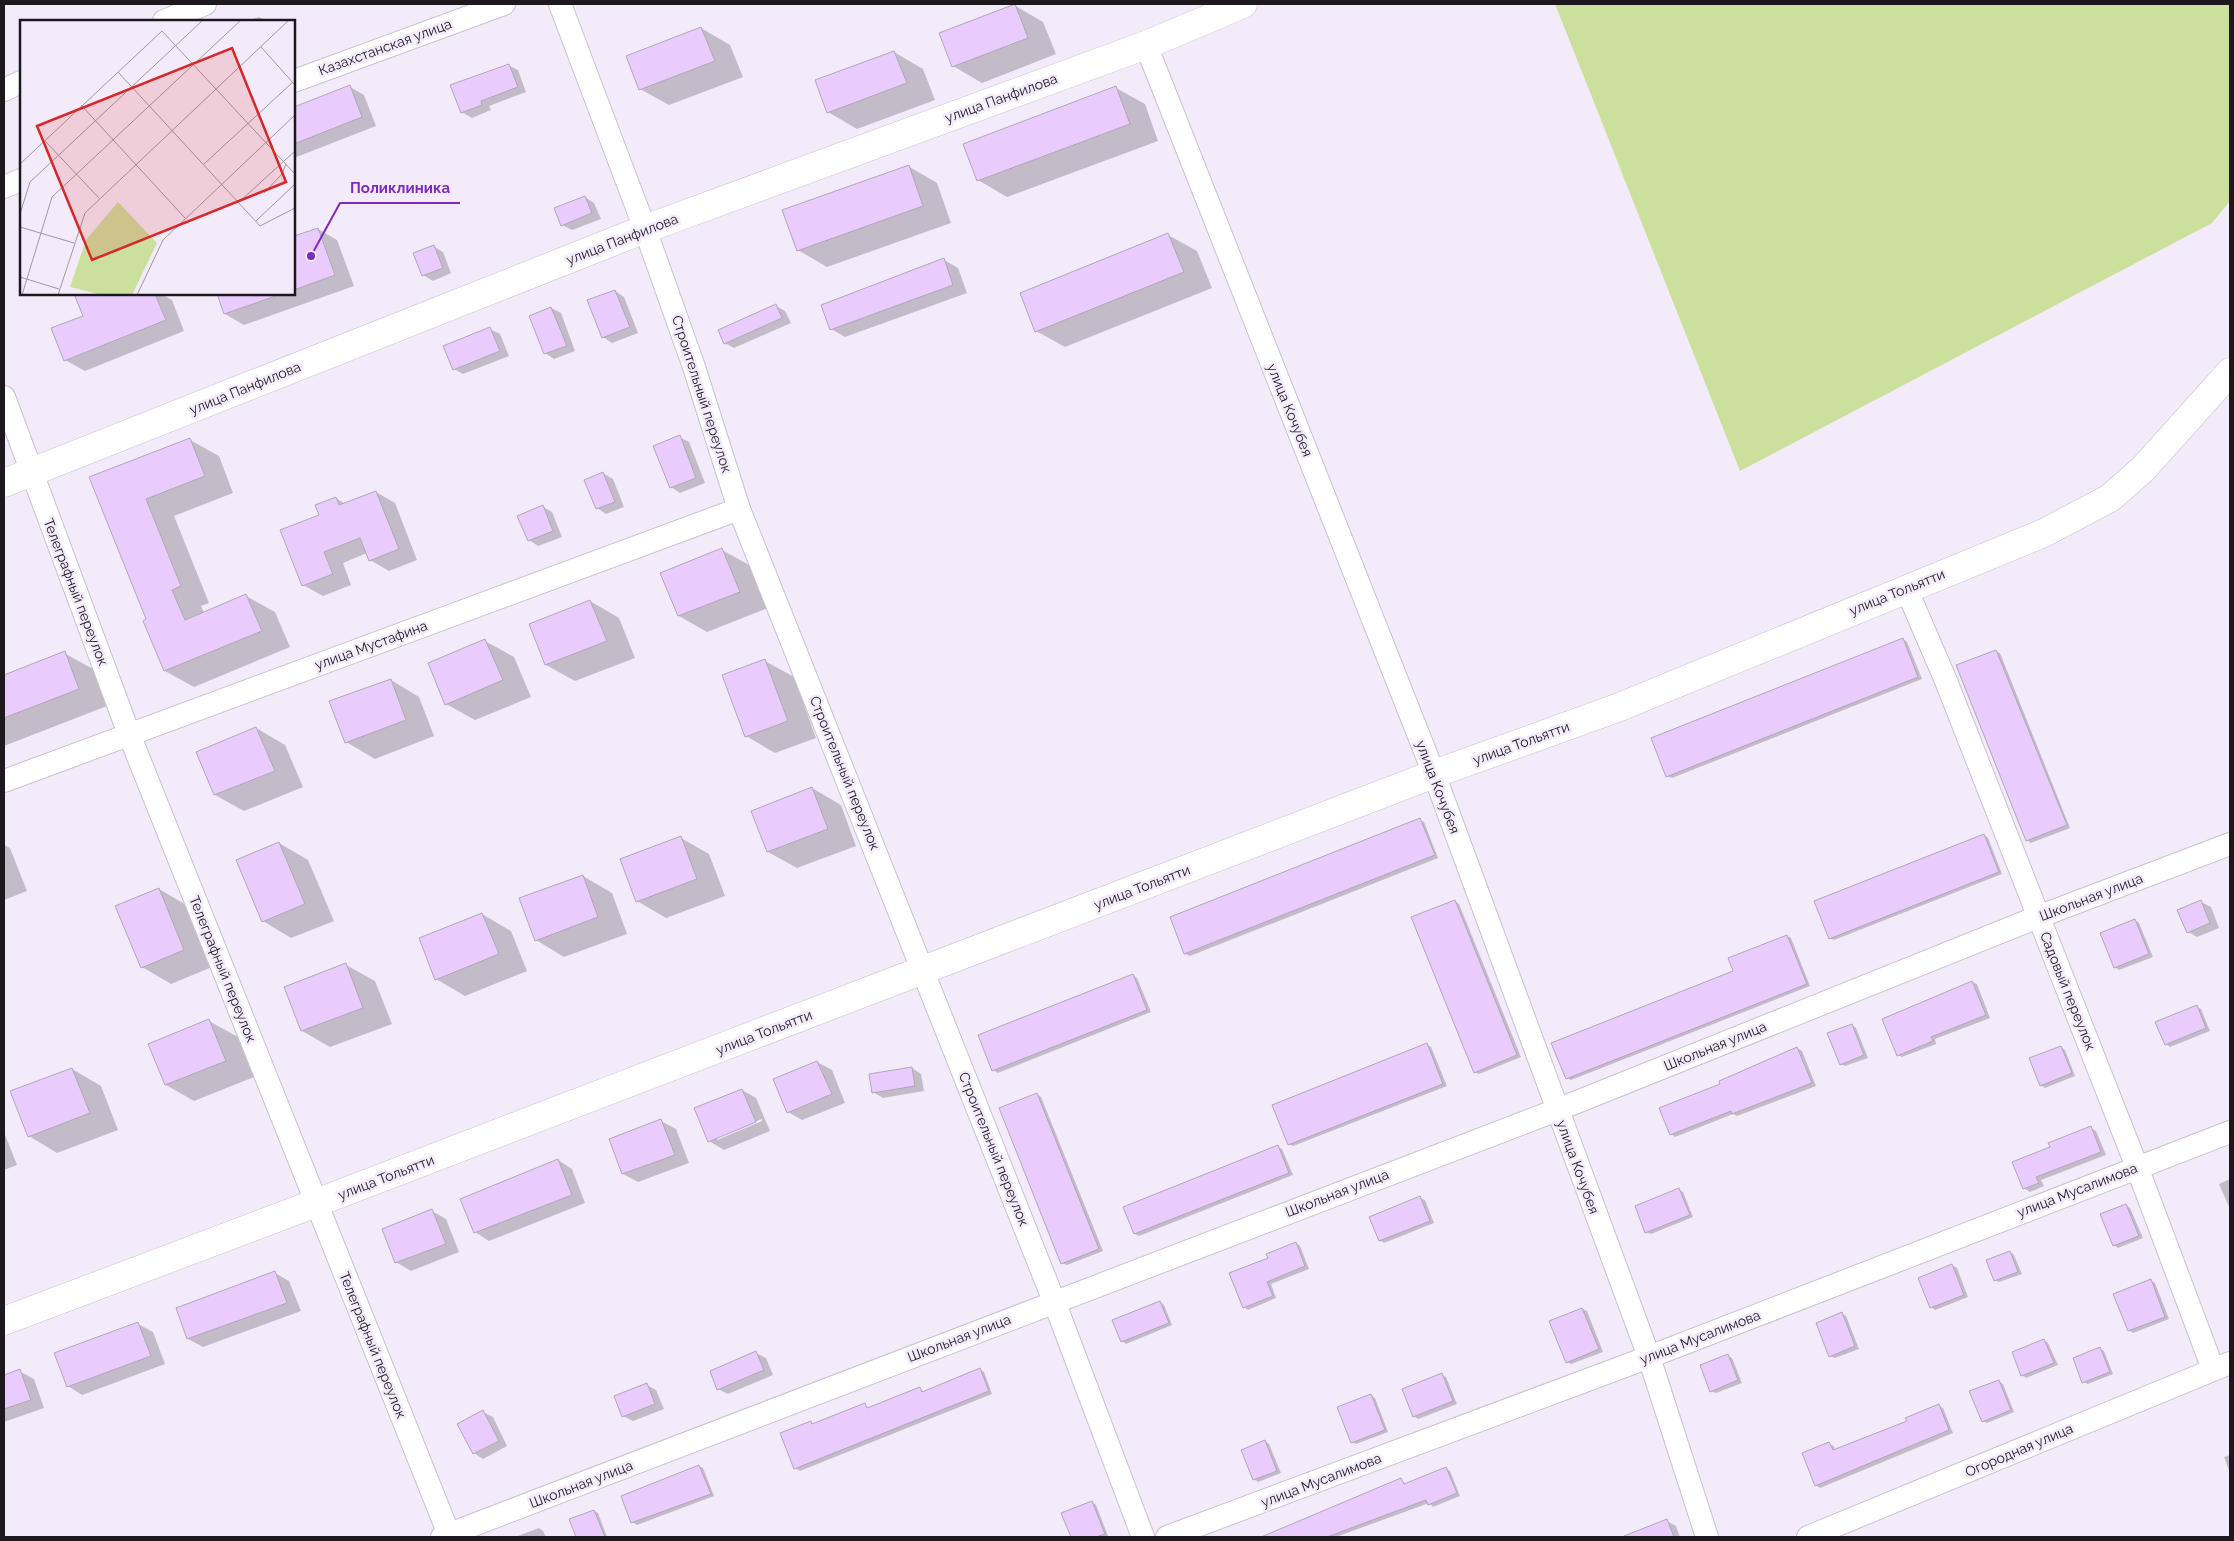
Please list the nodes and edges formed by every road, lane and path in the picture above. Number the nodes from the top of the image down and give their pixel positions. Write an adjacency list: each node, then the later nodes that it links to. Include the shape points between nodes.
1 (206, 4): 5 (street)
2 (504, 4): 7 (street, Казахстанская улица)
3 (560, 4): 12 (street, Строительный переулок)
4 (1243, 4): 6 (street, улица Панфилова)
5 (166, 20)
6 (1146, 45): 12 (street, улица Панфилова); 20 (street, улица Кочубея)
7 (295, 81)
8 (20, 82): 9 (street)
9 (4, 90)
10 (20, 180): 11 (street)
11 (4, 187)
12 (645, 229): 15 (street, улица Панфилова); 17 (street, Строительный переулок, via 694,367)
13 (2230, 372): 18 (street, улица Тольятти, via 2143,469 2110,498 2044,534)
14 (4, 397): 15 (street, Телеграфный переулок)
15 (31, 473): 16 (street, улица Панфилова); 19 (street, Телеграфный переулок)
16 (4, 483)
17 (739, 509): 19 (street, улица Мустафина); 24 (street, Строительный переулок)
18 (1906, 588): 20 (street, улица Тольятти, via 1617,708); 23 (street, Садовый переулок, via 1950,690)
19 (129, 734): 21 (street, улица Мустафина); 28 (street, Телеграфный переулок)
20 (1434, 774): 24 (street, улица Тольятти); 25 (street, улица Кочубея)
21 (4, 781)
22 (2230, 844): 23 (street, Школьная улица)
23 (2038, 916): 25 (street, Школьная улица); 27 (street, Садовый переулок)
24 (924, 971): 28 (street, улица Тольятти); 29 (street, Строительный переулок)
25 (1557, 1110): 29 (street, Школьная улица); 31 (street, улица Кочубея)
26 (2230, 1132): 27 (street, улица Мусалимова)
27 (2137, 1167): 31 (street, улица Мусалимова); 32 (street, Садовый переулок)
28 (316, 1203): 30 (street, улица Тольятти); 33 (street, Телеграфный переулок)
29 (1054, 1301): 33 (street, Школьная улица); 34 (street, Строительный переулок)
30 (4, 1321)
31 (1649, 1357): 35 (street, улица Мусалимова); 36 (street, улица Кочубея)
32 (2222, 1366): 37 (street, Огородная улица)
33 (447, 1536)
34 (1143, 1537)
35 (1167, 1537)
36 (1707, 1537)
37 (1808, 1537)

